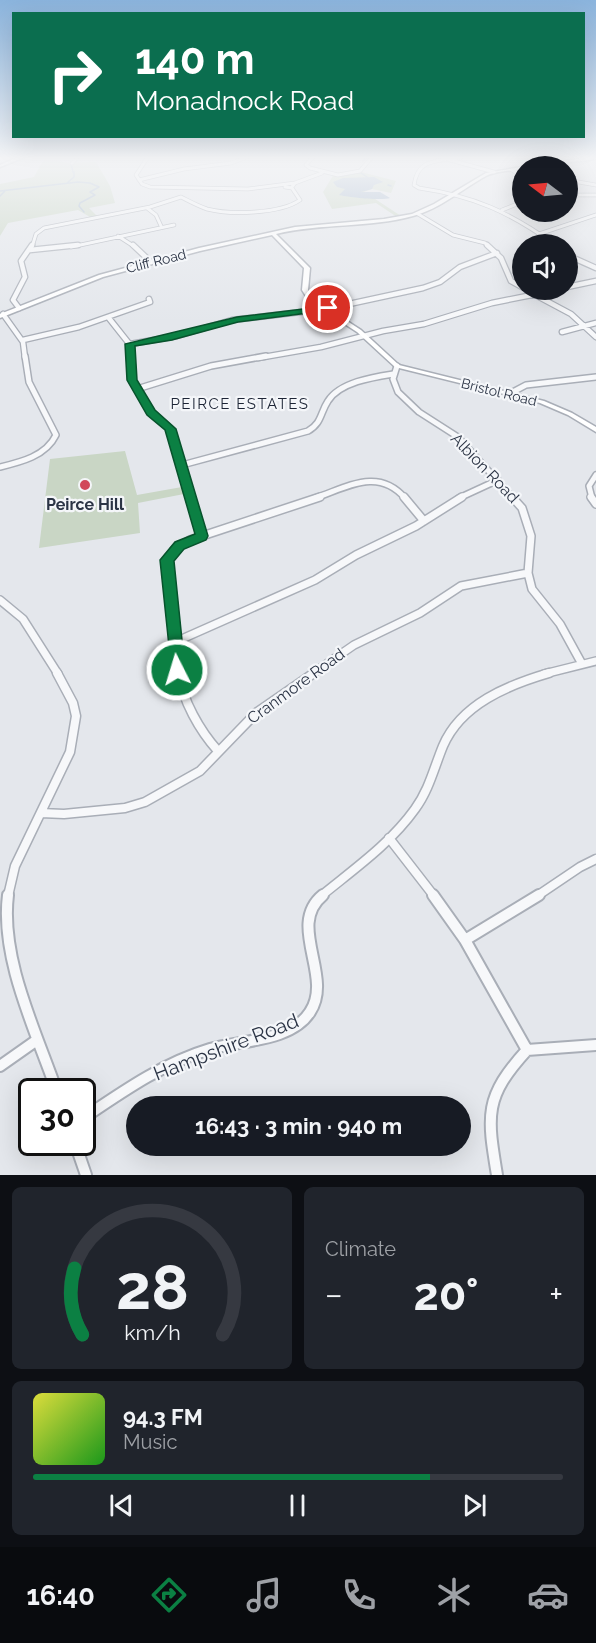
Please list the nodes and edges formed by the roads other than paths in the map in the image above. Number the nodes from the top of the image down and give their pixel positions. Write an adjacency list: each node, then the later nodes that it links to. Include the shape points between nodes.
1 (127, 212): 12 (street, via 43,228 35,234)
2 (152, 212): 8 (street)
3 (422, 212): 5 (street, Cliff Road)
4 (505, 212): 10 (street)
5 (418, 214): 9 (street, Cliff Road); 13 (street, via 453,235 485,243)
6 (596, 215): 10 (street)
7 (174, 225): 8 (street)
8 (161, 226): 11 (street)
9 (273, 233): 15 (street, Cliff Road); 24 (street, via 307,267 306,293)
10 (539, 234)
11 (118, 235): 12 (street); 15 (street)
12 (30, 250): 23 (street, via 22,260 25,277 14,300)
13 (496, 253): 17 (street); 24 (street, via 460,267 427,287)
14 (578, 260): 16 (street)
15 (151, 262): 23 (street, Cliff Road, via 98,277)
16 (596, 268)
17 (512, 279)
18 (596, 280): 19 (street)
19 (578, 284)
20 (512, 300): 30 (street, via 424,324)
21 (547, 300): 28 (street)
22 (144, 303): 26 (street)
23 (19, 308): 25 (street, Cliff Road)
24 (323, 309): 30 (street); 33 (street, via 237,319)
25 (1, 315): 32 (street)
26 (108, 317): 32 (street); 33 (street)
27 (596, 323): 28 (street)
28 (586, 326): 29 (street); 31 (street)
29 (562, 332)
30 (365, 335): 34 (street); 37 (street, via 211,366)
31 (596, 337)
32 (23, 340): 41 (street, via 28,380 56,436 45,449)
33 (130, 344): 37 (street, via 130,375)
34 (397, 366): 35 (street); 38 (street, Bristol Road)
35 (393, 375): 40 (street, via 337,392 328,400 323,419 308,431); 43 (street, Albion Road, via 394,386 405,399 458,437)
36 (596, 377): 38 (street, via 526,384)
37 (137, 389): 40 (street, via 151,412 169,426)
38 (509, 394): 39 (street, Bristol Road, via 553,406)
39 (596, 430)
40 (182, 465): 46 (street)
41 (0, 467)
42 (596, 475): 44 (street, via 588,489)
43 (498, 480): 45 (street, via 460,497); 47 (street, Albion Road, via 520,505 528,522)
44 (596, 504)
45 (424, 521): 46 (street, via 396,487 371,480); 49 (street, via 315,580)
46 (202, 536): 49 (street, via 179,545 167,560)
47 (528, 573): 51 (street, Albion Road, via 533,592 557,620); 52 (street, Cranmore Road, via 461,586 420,613 354,645 262,708)
48 (0, 600): 53 (street, via 23,619 48,656 76,716 70,753)
49 (175, 642): 52 (street, via 181,686 205,737)
50 (596, 661): 51 (street, Hampshire Road)
51 (582, 664): 54 (street, Hampshire Road, via 525,679 462,718 445,741 419,804)
52 (218, 751): 53 (street, Cranmore Road, via 196,774 140,804)
53 (41, 813): 57 (street, via 10,881 5,924 9,956)
54 (389, 838): 56 (street); 62 (street, Hampshire Road, via 319,898 311,910 307,933 317,989 312,1009 304,1020 248,1042 179,1060)
55 (596, 859): 56 (street)
56 (465, 940): 59 (street)
57 (37, 1040): 60 (street); 61 (street)
58 (596, 1045): 59 (street)
59 (527, 1050): 65 (street, via 505,1073 494,1091 489,1111)
60 (0, 1066)
61 (52, 1078)
62 (96, 1110)
63 (79, 1156): 64 (street)
64 (86, 1175)
65 (497, 1175)

